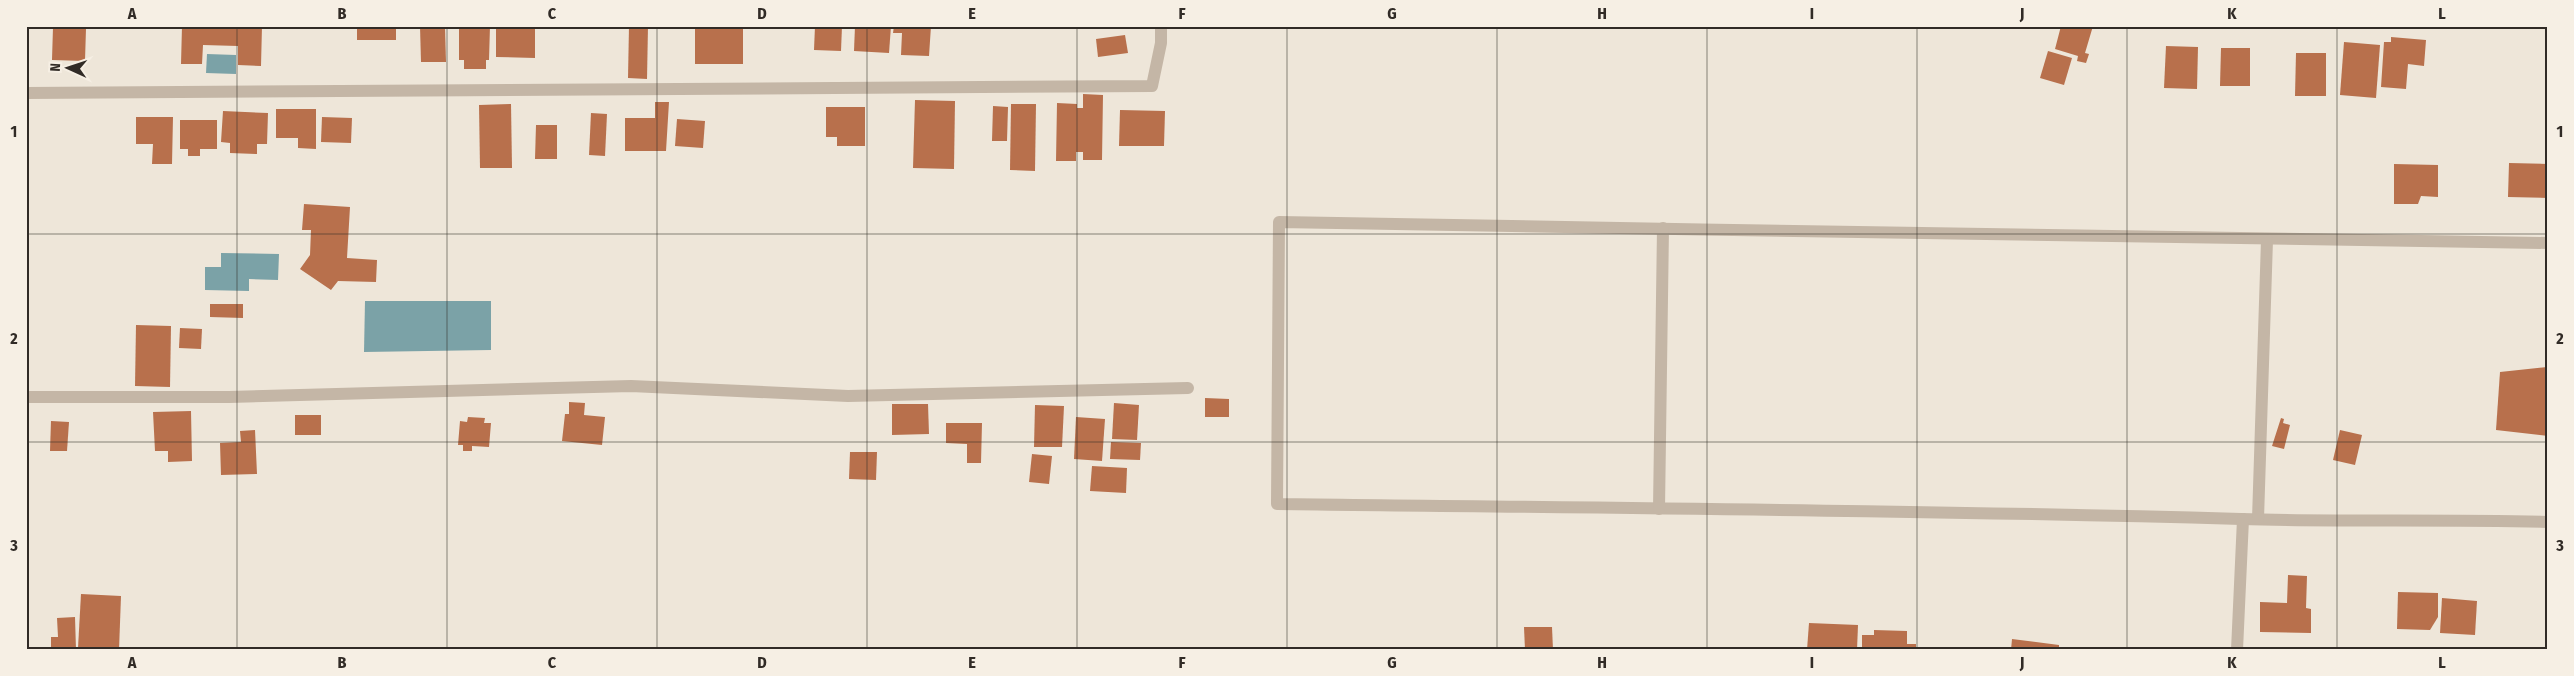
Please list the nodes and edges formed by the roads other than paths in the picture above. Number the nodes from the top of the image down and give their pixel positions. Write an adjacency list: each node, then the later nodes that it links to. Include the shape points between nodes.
1 (1161, 26): 2 (street, via 1162,43 1152,86)
2 (26, 92)
3 (1663, 228): 4 (street); 8 (street); 8 (street, via 1279,222 1277,504)
4 (2267, 240): 5 (street); 10 (street)
5 (2548, 244)
6 (1188, 388): 7 (street, via 848,396 631,386 229,398)
7 (26, 397)
8 (1659, 509): 9 (street)
9 (2244, 519): 10 (street); 12 (street)
10 (2258, 519): 11 (street)
11 (2548, 522)
12 (2237, 650)

